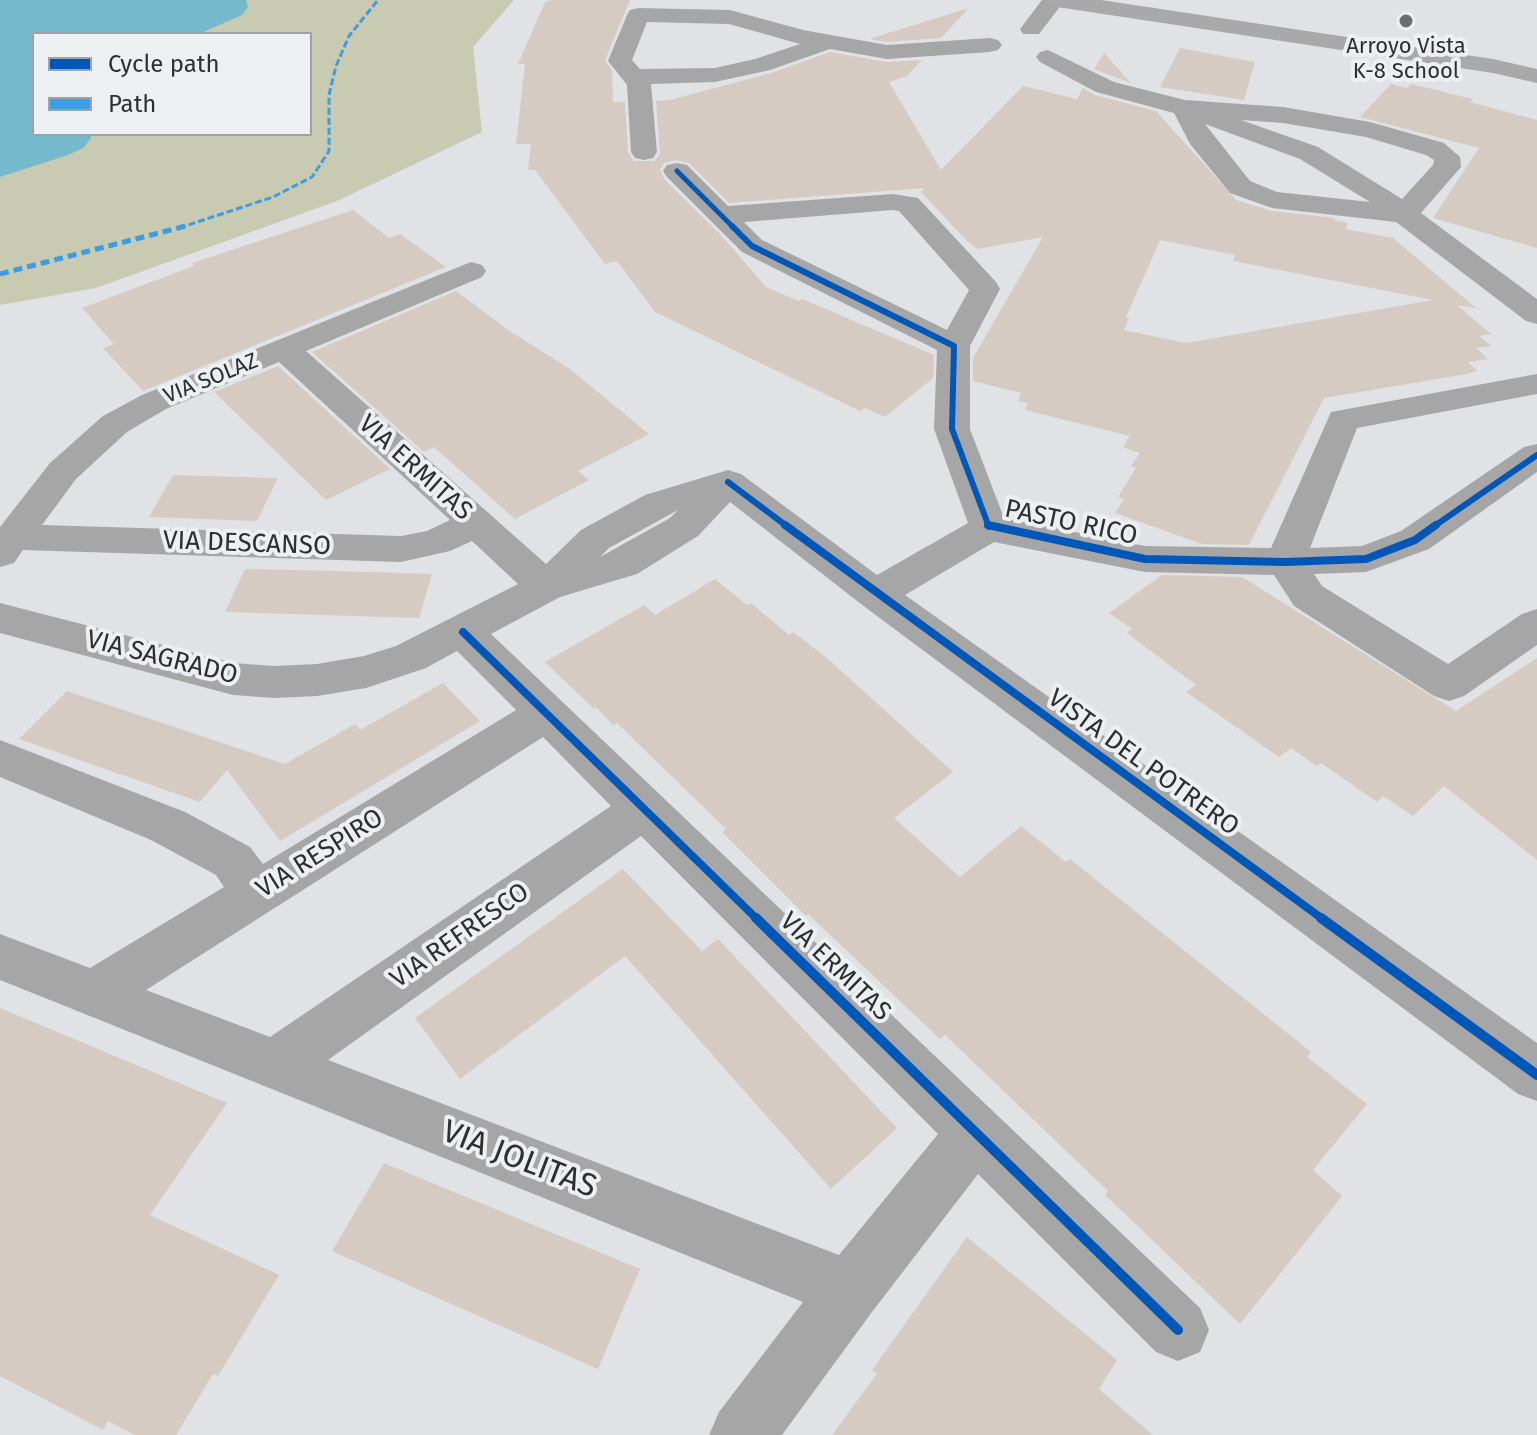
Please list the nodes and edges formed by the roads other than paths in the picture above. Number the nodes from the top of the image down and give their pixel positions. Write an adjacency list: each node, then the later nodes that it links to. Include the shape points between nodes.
1 (1055, 0): 2 (street); 6 (main road)
2 (1031, 29): 4 (street, via 994,34 989,39); 5 (street, via 1061,42 1057,53)
3 (828, 42): 4 (street, via 887,52); 7 (street, via 715,75); 7 (street, via 730,17 638,15 620,61)
4 (1005, 53): 5 (street)
5 (1048, 57): 8 (street, via 1105,87)
6 (1537, 76)
7 (633, 77): 9 (street, via 639,84)
8 (1184, 108): 11 (street, via 1309,153); 11 (street, via 1199,138 1240,187 1272,200); 11 (street, via 1283,115 1370,130 1435,149 1447,157 1447,167)
9 (644, 152)
10 (677, 171): 12 (street)
11 (1404, 214): 14 (street)
12 (721, 215): 15 (street, via 752,246); 15 (street, PASTO RICO, via 908,204 985,289)
13 (471, 271): 16 (street, VIA SOLAZ)
14 (1537, 314)
15 (954, 346): 21 (street, PASTO RICO, via 952,429)
16 (284, 349): 20 (street, VIA ERMITAS); 22 (street, VIA SOLAZ, via 154,402 115,424 63,471)
17 (1537, 384): 23 (street, via 1343,420)
18 (1537, 455): 23 (street, PASTO RICO, via 1415,540 1366,559)
19 (728, 482): 24 (street, VIA SAGRADO, via 684,527 623,564); 25 (street, VISTA DEL POTRERO)
20 (477, 523): 22 (street, VIA DESCANSO, via 436,542 401,549); 24 (street, VIA ERMITAS)
21 (989, 528): 23 (street, PASTO RICO, via 1145,559); 25 (street)
22 (6, 546)
23 (1285, 562): 26 (street, via 1308,596 1449,685)
24 (546, 587): 28 (street, VIA SAGRADO)
25 (875, 594): 36 (street, VISTA DEL POTRERO)
26 (1537, 624)
27 (4, 625): 28 (street, VIA SAGRADO, via 233,679 274,682 366,672)
28 (463, 632): 29 (street, VIA ERMITAS)
29 (547, 713): 31 (street, VIA ERMITAS); 32 (street, VIA RESPIRO)
30 (0, 758): 32 (street, via 168,826 233,861)
31 (644, 808): 35 (street, VIA REFRESCO); 37 (street, VIA ERMITAS)
32 (257, 893): 34 (street, VIA RESPIRO)
33 (0, 957): 34 (street, VIA JOLITAS)
34 (93, 995): 35 (street, VIA JOLITAS)
35 (276, 1065): 38 (street, VIA JOLITAS)
36 (1537, 1075)
37 (975, 1133): 38 (street); 39 (street, VIA ERMITAS)
38 (850, 1290): 40 (street)
39 (1178, 1330)
40 (742, 1435)

